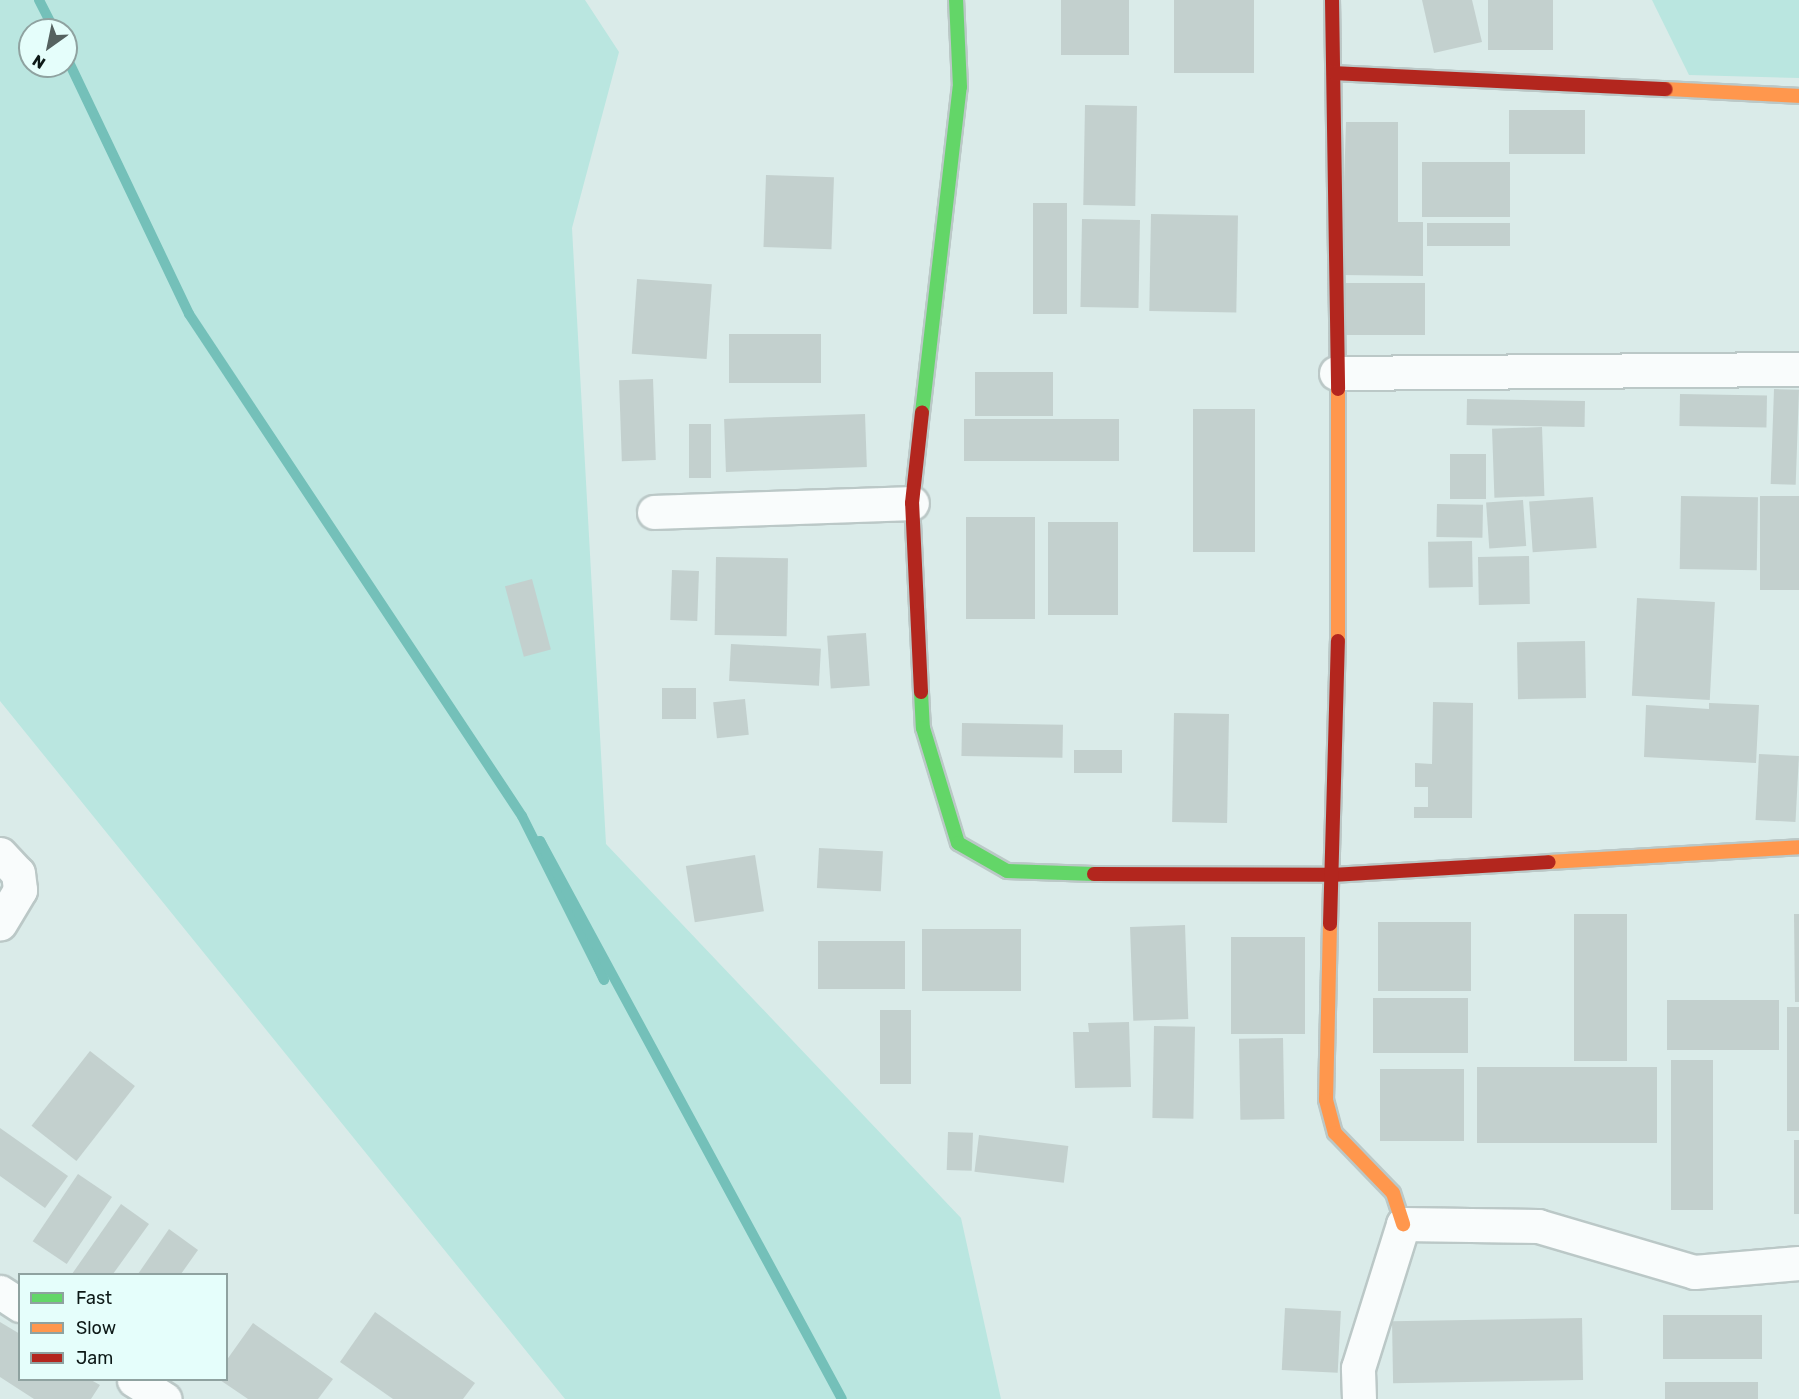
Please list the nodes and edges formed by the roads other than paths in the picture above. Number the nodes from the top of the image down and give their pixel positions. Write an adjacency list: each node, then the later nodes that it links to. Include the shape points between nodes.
1 (956, 0): 7 (street, via 960,87)
2 (1332, 0): 3 (street)
3 (1334, 73): 4 (street); 6 (street)
4 (1799, 96)
5 (1799, 369): 6 (street)
6 (1336, 373): 11 (street, via 1338,625)
7 (912, 503): 8 (street); 11 (street, via 923,728 958,843 1007,871)
8 (654, 512)
9 (1799, 847): 11 (street)
10 (0, 854): 12 (street, via 18,873 20,890)
11 (1332, 875): 13 (street, via 1326,1100 1335,1133 1393,1193)
12 (0, 923)
13 (1403, 1224): 14 (street, via 1538,1226 1694,1272); 17 (street, via 1358,1368)
14 (1799, 1263)
15 (0, 1292): 16 (street)
16 (18, 1304)
17 (1359, 1399)

